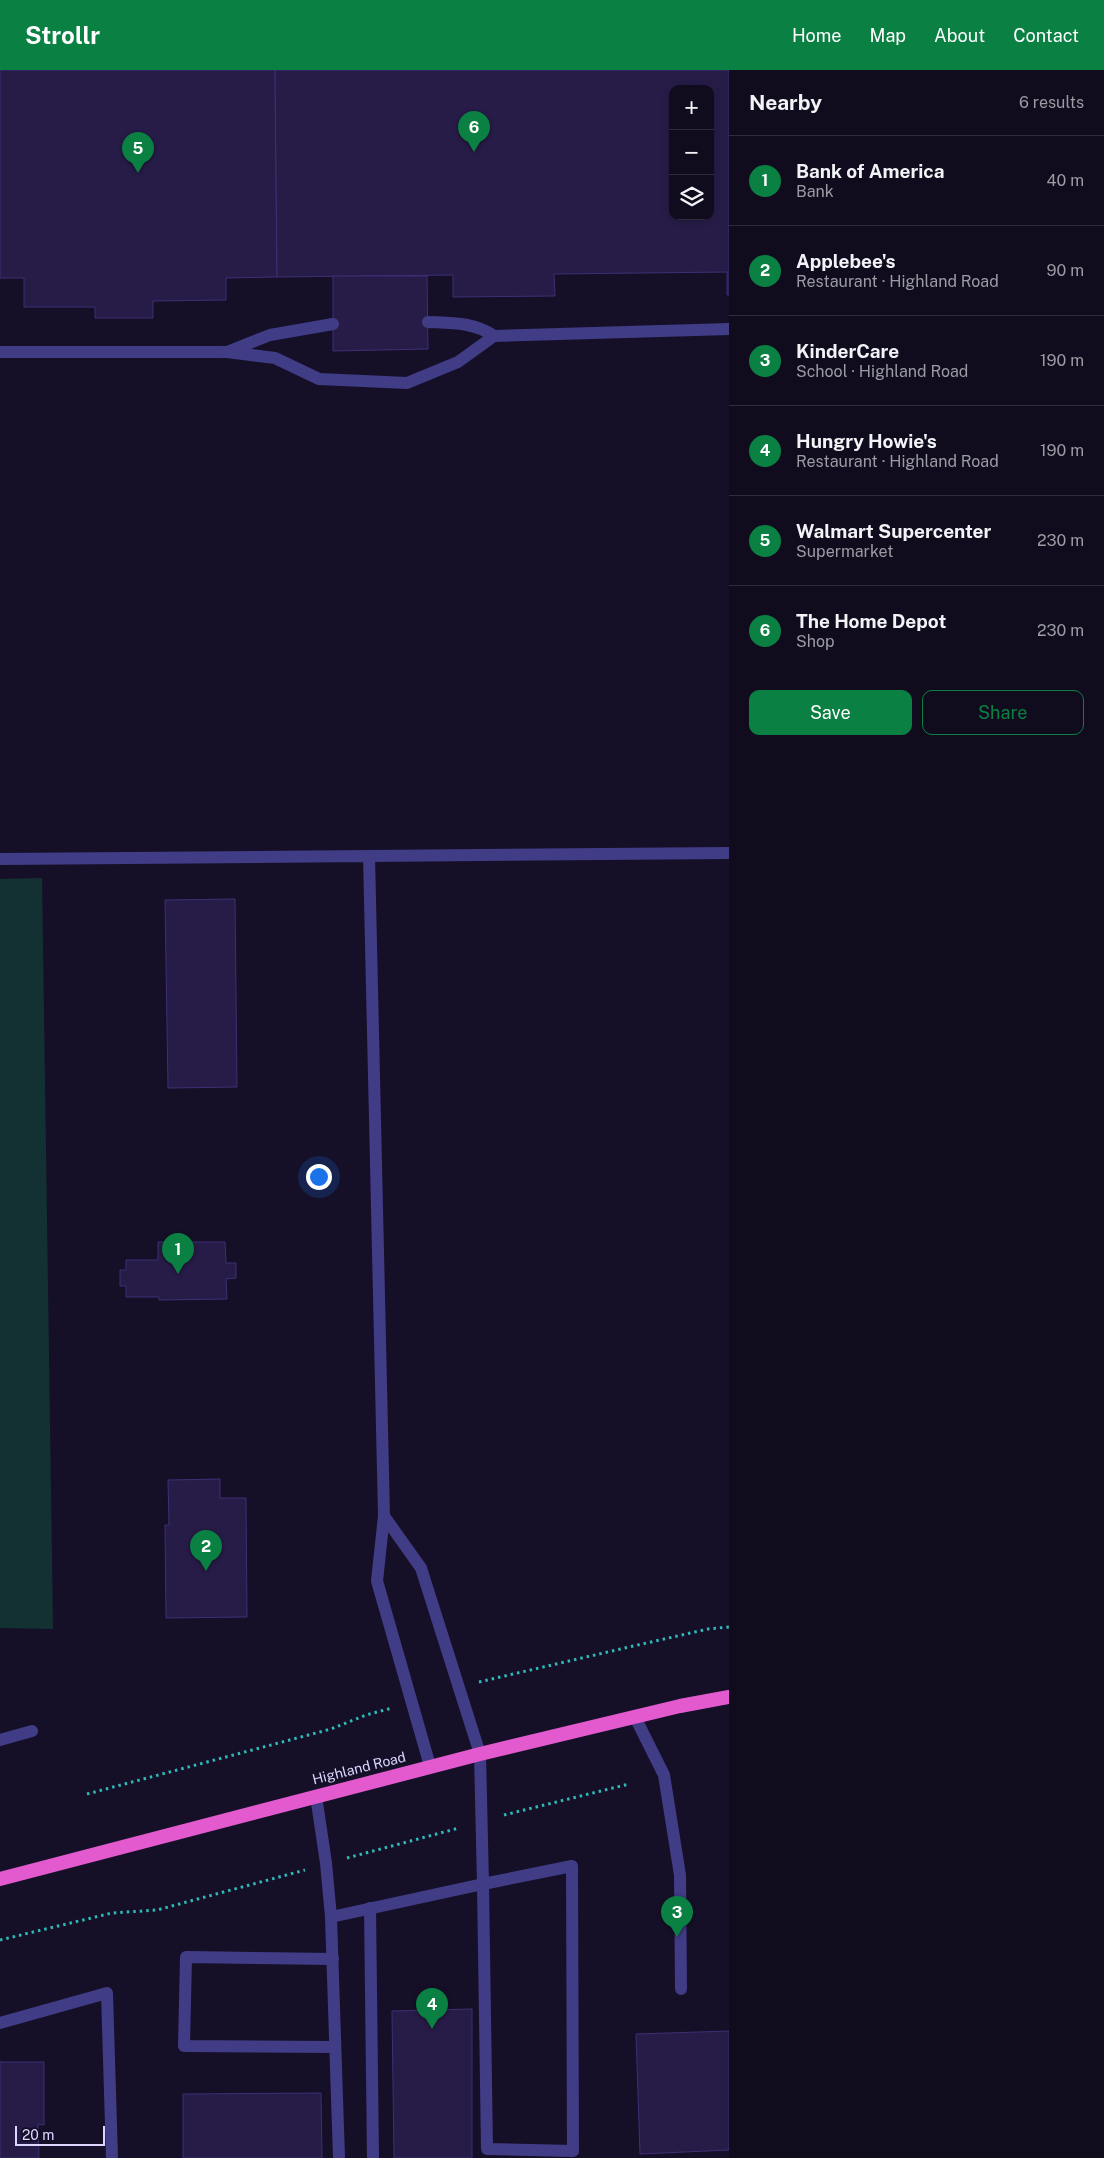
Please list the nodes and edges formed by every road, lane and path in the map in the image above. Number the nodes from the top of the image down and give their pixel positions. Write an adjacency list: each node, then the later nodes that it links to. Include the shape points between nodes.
1 (428, 322): 4 (lane, via 471,325)
2 (333, 324): 6 (lane, via 270,334)
3 (729, 329): 4 (lane)
4 (494, 336): 6 (lane, via 458,362 408,383 319,379 275,358)
5 (0, 352): 6 (lane)
6 (227, 352)
7 (729, 853): 8 (lane)
8 (369, 856): 9 (lane); 10 (lane)
9 (0, 859)
10 (384, 1516): 15 (lane, via 421,1568); 16 (lane, via 377,1581)
11 (729, 1697): 12 (highway, Highland Road)
12 (635, 1717): 15 (highway, Highland Road); 23 (lane, via 664,1775 680,1875)
13 (32, 1732): 14 (lane)
14 (0, 1740)
15 (480, 1754): 16 (highway, Highland Road); 19 (lane)
16 (430, 1766): 17 (highway, Highland Road)
17 (316, 1796): 18 (highway, Highland Road); 21 (lane)
18 (0, 1879)
19 (483, 1884): 20 (lane); 26 (lane, via 487,2149); 26 (lane, via 572,1866)
20 (370, 1908): 21 (lane); 29 (lane)
21 (331, 1917): 22 (lane)
22 (333, 1959): 25 (lane); 25 (lane, via 186,1957 184,2046)
23 (681, 1989)
24 (0, 2022): 27 (lane, via 107,1992)
25 (336, 2047): 28 (lane)
26 (574, 2155)
27 (112, 2158)
28 (339, 2158)
29 (373, 2158)

